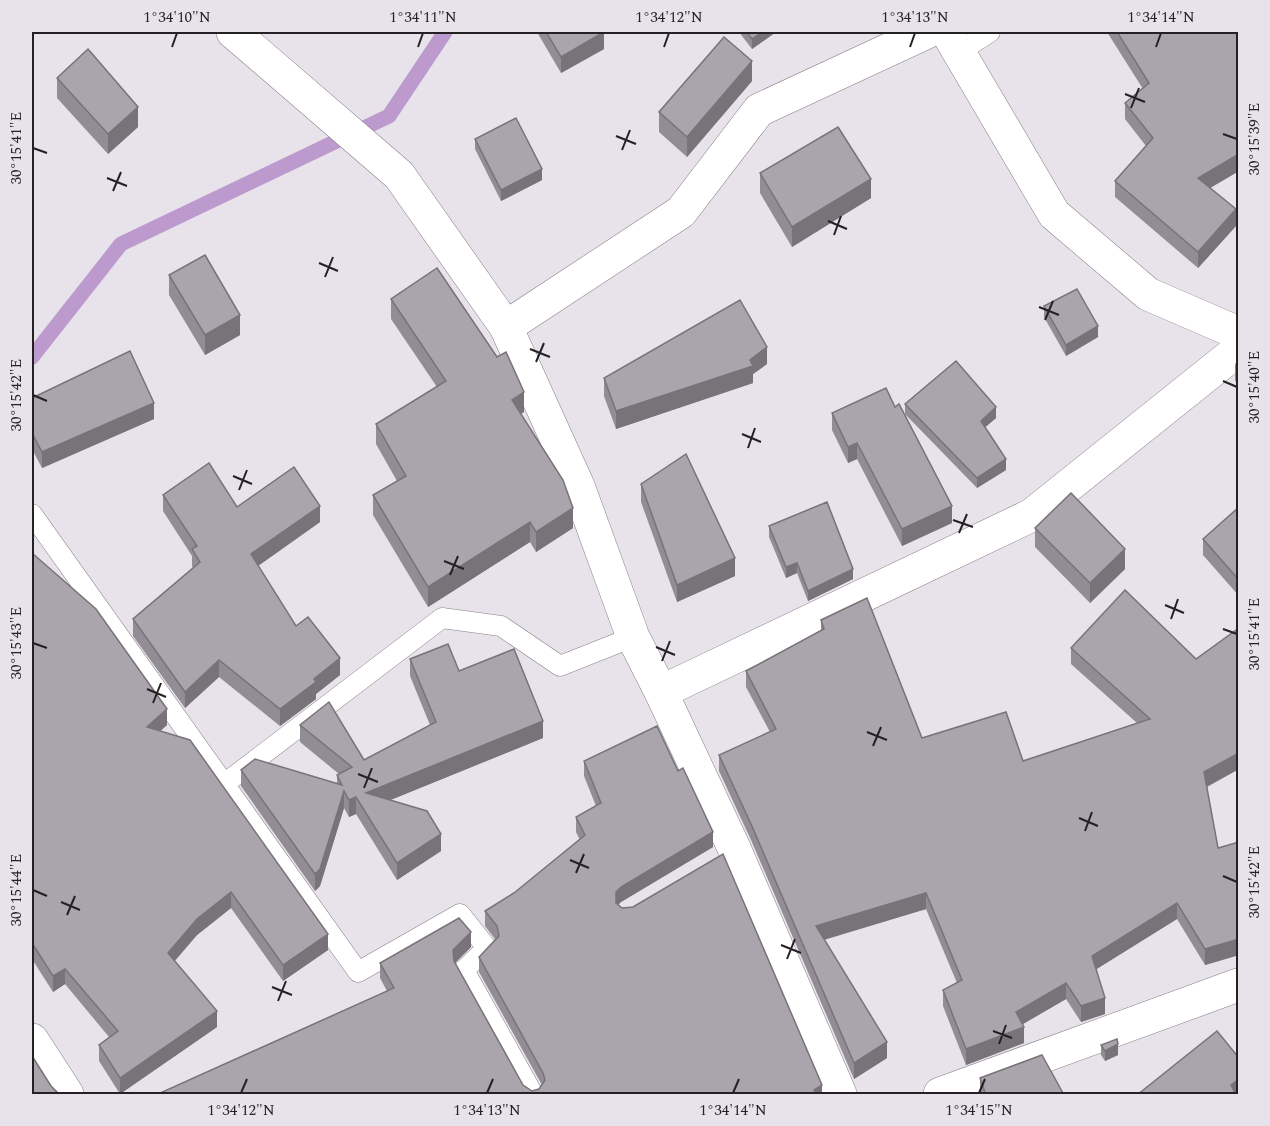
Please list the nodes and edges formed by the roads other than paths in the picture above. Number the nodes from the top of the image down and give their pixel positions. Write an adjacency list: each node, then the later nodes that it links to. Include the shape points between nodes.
1 (233, 32): 5 (street, via 399,176)
2 (927, 32): 5 (street, via 759,110 681,212)
3 (990, 32): 4 (lane)
4 (953, 42): 6 (street, via 1054,214 1148,294)
5 (506, 327): 9 (street, via 578,486)
6 (1239, 333)
7 (1239, 350): 10 (street, via 1032,515)
8 (32, 514): 11 (lane)
9 (633, 637): 10 (street); 11 (lane, via 560,666 501,626 442,618)
10 (662, 692): 16 (street, via 724,854)
11 (224, 784): 15 (lane, via 358,972 460,914 487,948 464,970)
12 (1239, 985): 17 (street)
13 (32, 1040): 14 (street)
14 (67, 1095)
15 (533, 1095)
16 (840, 1095)
17 (940, 1095)

